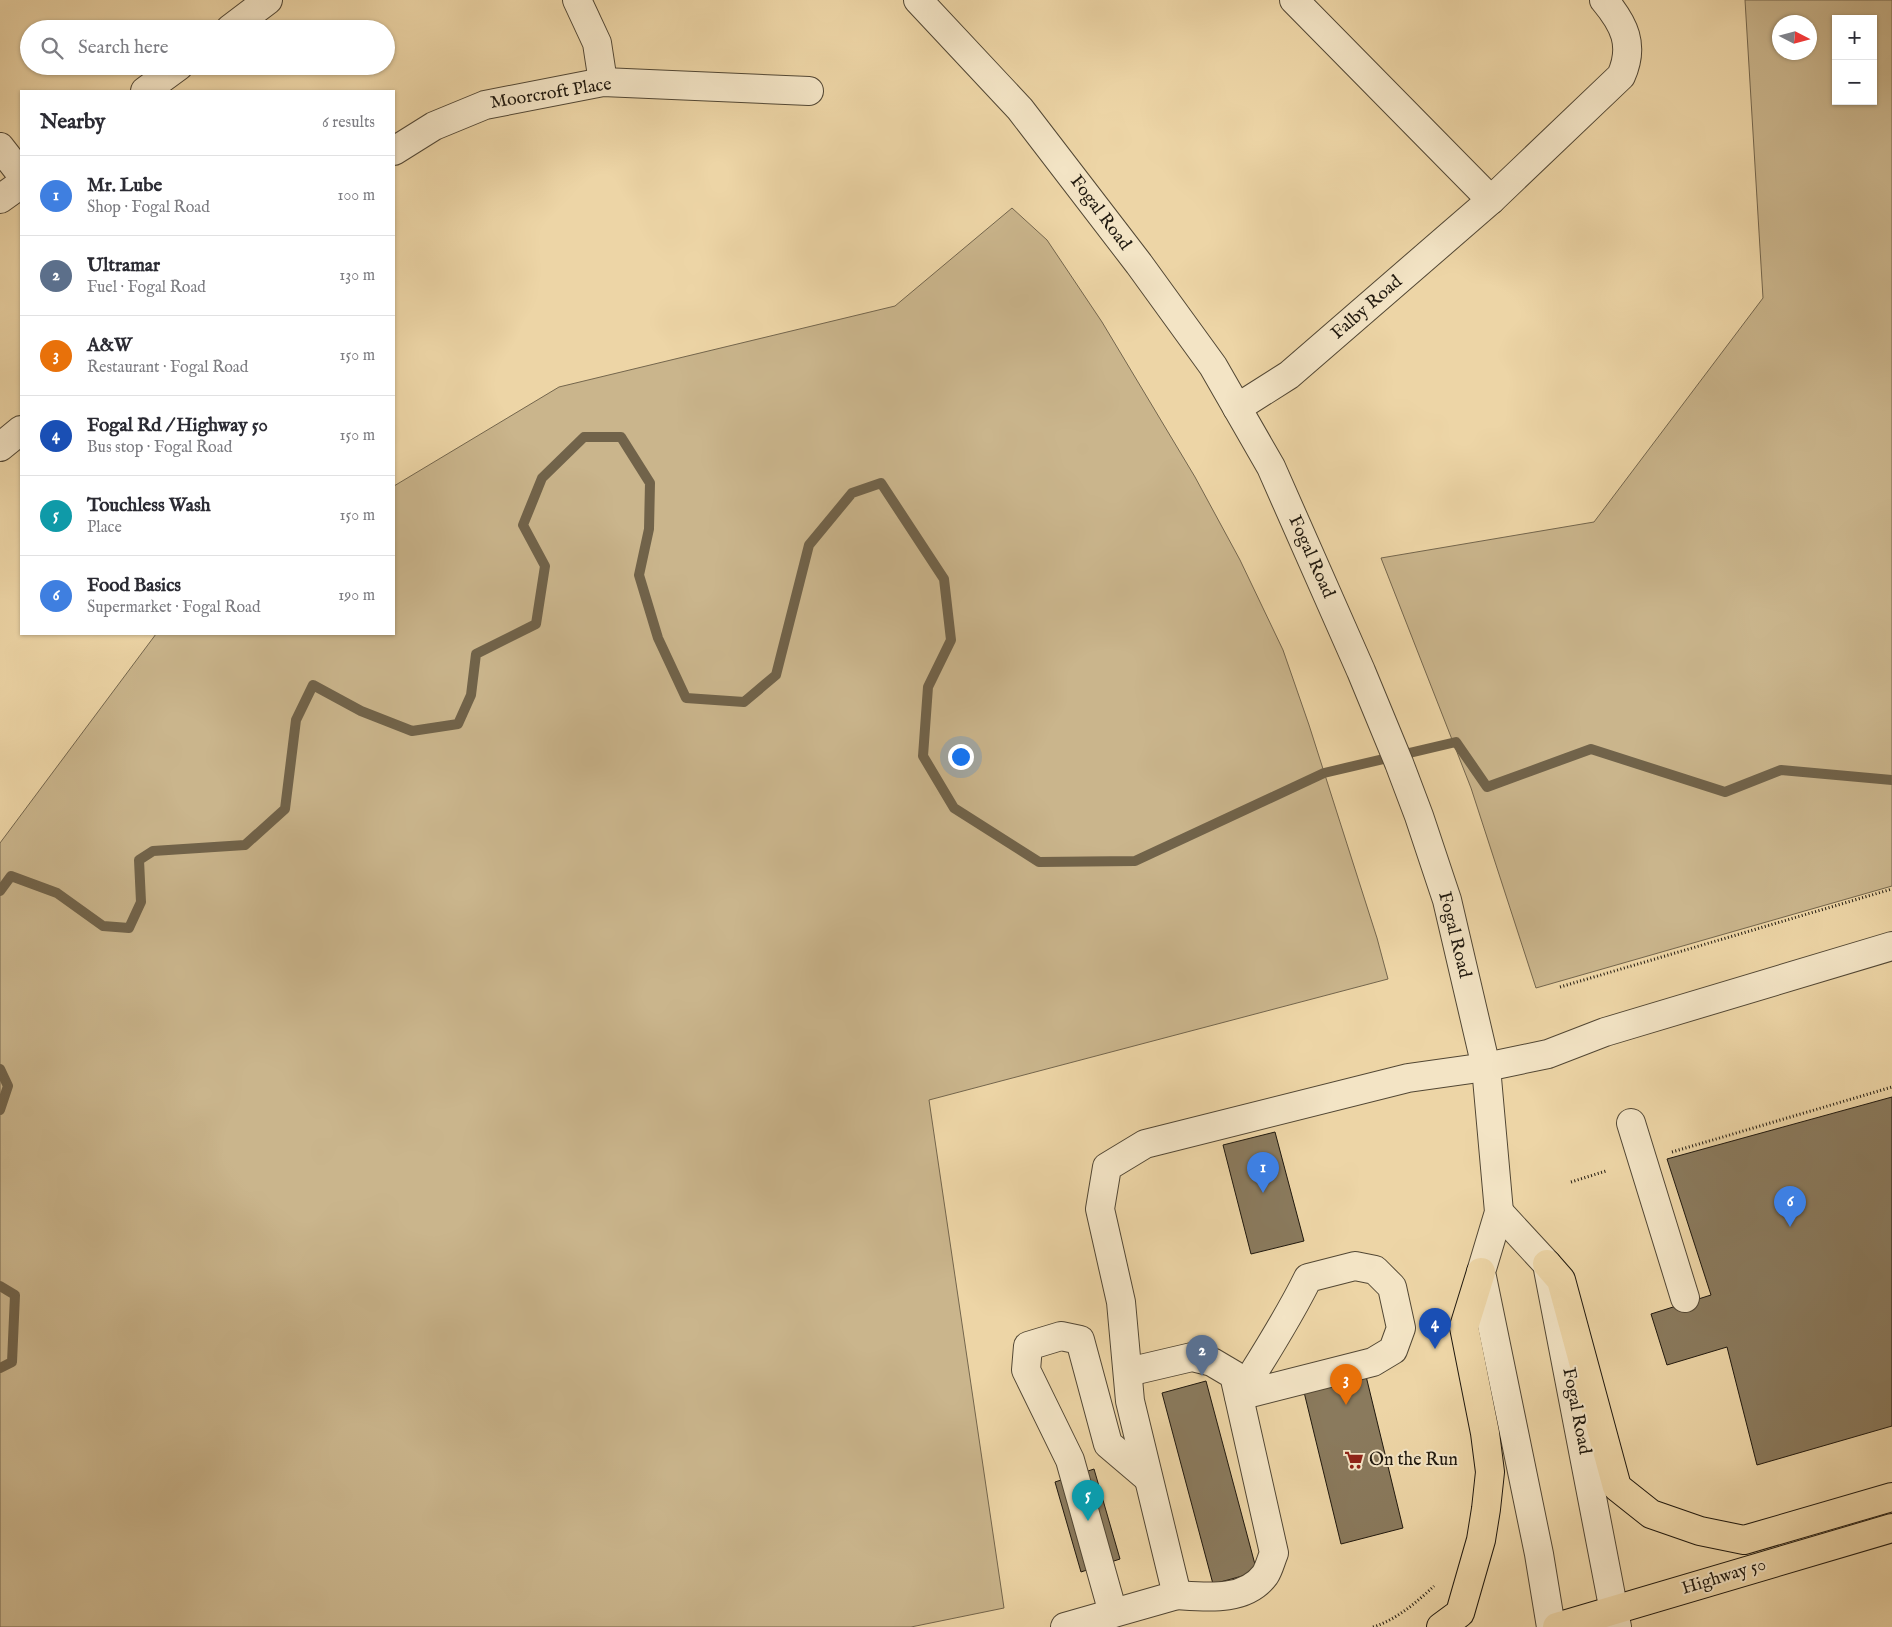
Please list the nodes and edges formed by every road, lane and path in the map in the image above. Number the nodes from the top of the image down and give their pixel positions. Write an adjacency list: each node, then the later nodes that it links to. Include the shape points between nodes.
1 (268, 0): 6 (street)
2 (577, 0): 8 (street, via 597,43)
3 (918, 0): 17 (street, Fogal Road, via 1020,109 1139,264 1213,366)
4 (1294, 0): 16 (street)
5 (1604, 0): 16 (street, Falby Road, via 1620,21 1628,42 1627,62 1621,76)
6 (242, 20)
7 (167, 75): 9 (street)
8 (603, 82): 10 (street, Moorcroft Place); 12 (street, Moorcroft Place, via 485,105 434,126)
9 (147, 90)
10 (809, 91)
11 (0, 147): 13 (street)
12 (395, 150)
13 (20, 173)
14 (20, 185): 15 (street)
15 (0, 199)
16 (1491, 200): 17 (street, Falby Road, via 1289,375)
17 (1238, 408): 23 (street, Fogal Road, via 1271,467 1361,671 1419,816 1447,900)
18 (20, 431): 19 (street)
19 (0, 447)
20 (1892, 889): 22 (path)
21 (1892, 946): 23 (street, via 1605,1032 1548,1054)
22 (1560, 987)
23 (1486, 1066): 29 (street, Fogal Road); 33 (street, via 1408,1078 1145,1144 1107,1168 1100,1209 1121,1302)
24 (1892, 1087): 26 (path)
25 (1631, 1123): 32 (street)
26 (1671, 1152)
27 (1606, 1171): 28 (path)
28 (1571, 1182)
29 (1499, 1212): 30 (street); 31 (street, Fogal Road)
30 (1548, 1264): 36 (main road, via 1561,1280 1617,1486 1651,1514 1700,1531 1744,1540); 41 (street, Fogal Road)
31 (1481, 1272): 44 (main road, via 1464,1327 1490,1472 1486,1509 1481,1540 1460,1612); 45 (street, Fogal Road)
32 (1685, 1298)
33 (1128, 1372): 34 (street, via 1192,1357 1212,1362 1234,1375); 35 (street, via 1130,1401)
34 (1238, 1396): 34 (street, via 1308,1278 1355,1266 1375,1270 1392,1287 1401,1328 1392,1350 1373,1362); 39 (street, via 1274,1553 1265,1575 1248,1591 1212,1598)
35 (1148, 1478): 39 (street); 40 (street, via 1108,1444 1080,1340 1061,1336 1028,1346 1026,1370 1070,1460)
36 (1892, 1497)
37 (1892, 1528): 41 (main road, Highway 50)
38 (1436, 1583): 43 (path, via 1417,1601)
39 (1176, 1595): 40 (street)
40 (1113, 1613): 42 (street)
41 (1616, 1619): 46 (main road, Highway 50)
42 (1065, 1627)
43 (1373, 1627)
44 (1441, 1627)
45 (1551, 1627)
46 (1557, 1627)

